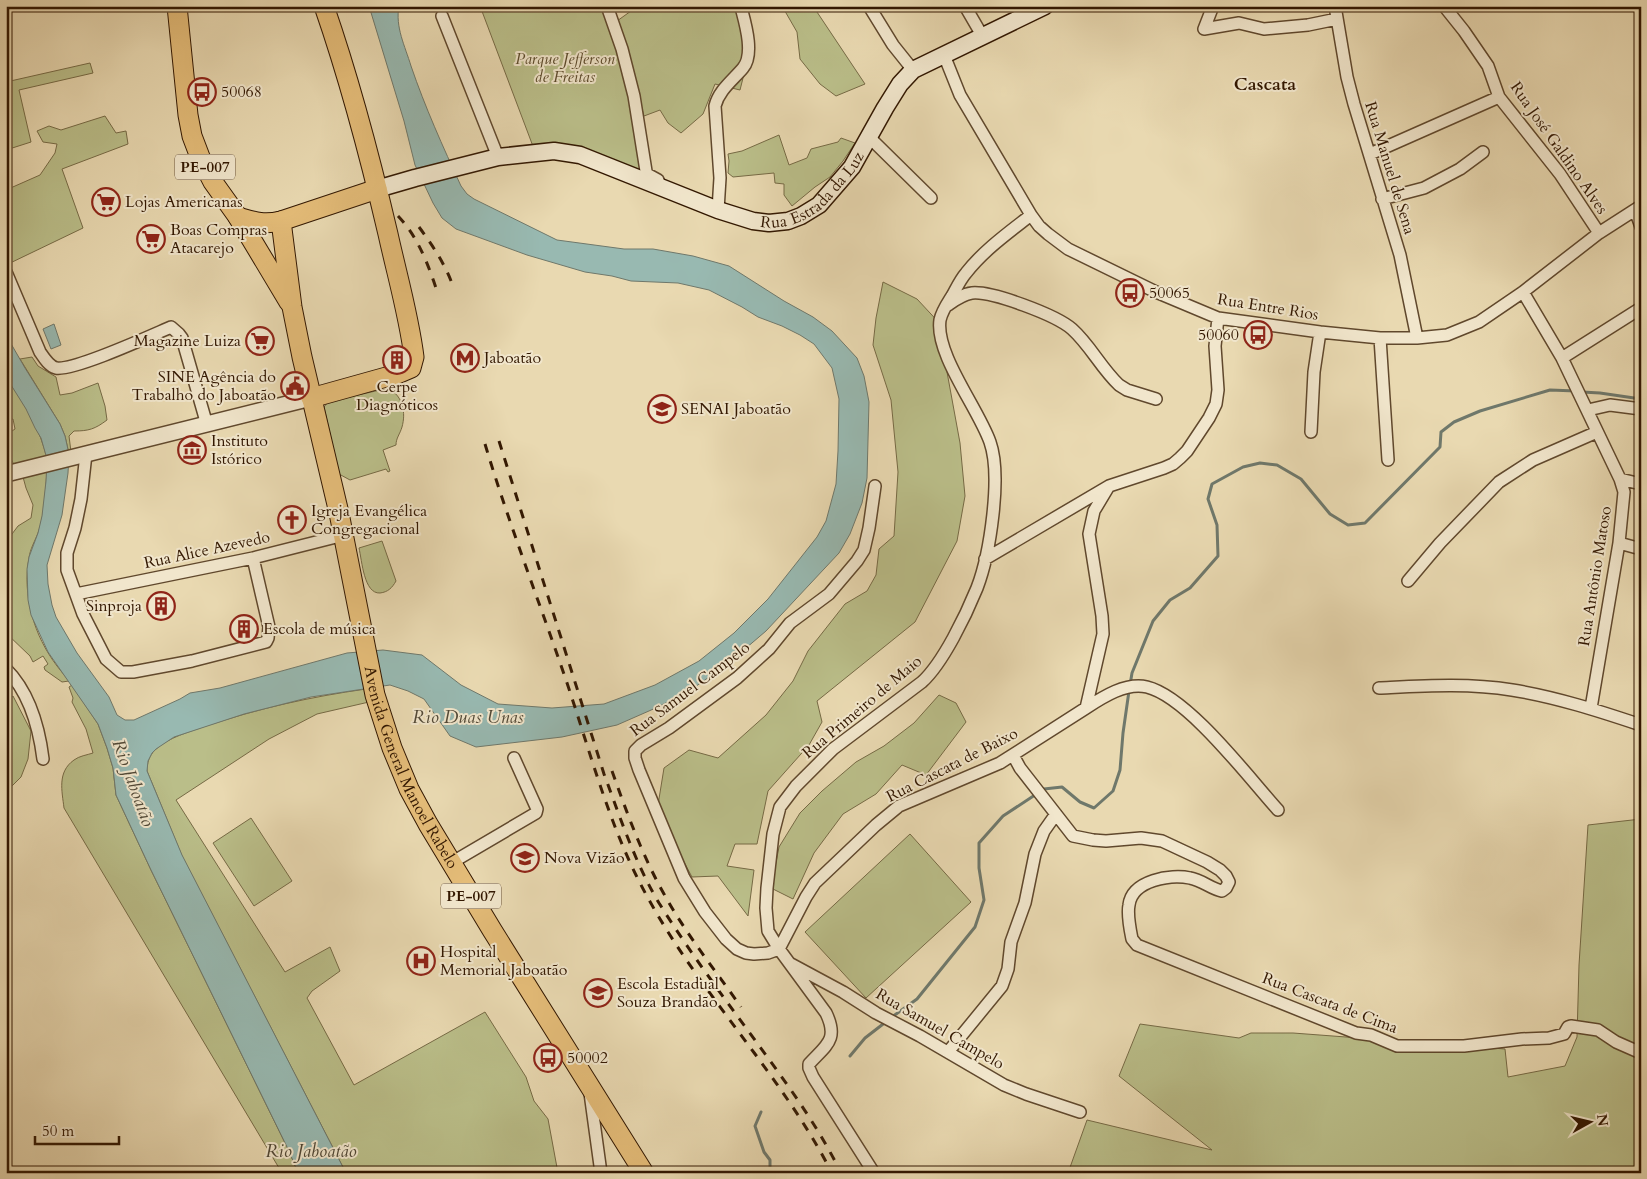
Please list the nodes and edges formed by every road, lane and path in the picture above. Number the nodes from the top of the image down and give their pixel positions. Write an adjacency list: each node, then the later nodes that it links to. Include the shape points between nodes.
1 (177, 6): 28 (main road, PE-007, via 192,136 206,170)
2 (324, 6): 21 (main road, via 343,61)
3 (607, 6): 22 (street, via 634,96 646,171 666,183)
4 (869, 6): 15 (street)
5 (965, 6): 13 (street)
6 (1045, 6): 13 (main road, Rua Estrada da Luz)
7 (1213, 6): 12 (street, via 1204,29 1239,23 1264,29)
8 (1335, 6): 12 (street, Rua Manuel de Sena)
9 (1444, 6): 16 (street, Rua José Galdino Alves, via 1488,66)
10 (742, 11): 26 (street, via 748,36 746,63 725,88 716,106 720,178)
11 (442, 16): 20 (street)
12 (1337, 19): 19 (street, Rua Manuel de Sena, via 1347,77)
13 (983, 37): 14 (main road, Rua Estrada da Luz)
14 (944, 55): 15 (main road, Rua Estrada da Luz); 27 (street, Rua Entre Rios, via 960,95)
15 (913, 70): 17 (main road, Rua Estrada da Luz, via 900,84)
16 (1499, 97): 19 (street); 31 (street, Rua José Galdino Alves, via 1560,174)
17 (869, 137): 23 (street); 26 (main road, Rua Estrada da Luz, via 852,167 834,188 819,205 801,216 769,223)
18 (1483, 152): 24 (street, via 1424,188)
19 (1370, 154): 24 (street, Rua Manuel de Sena)
20 (498, 157): 21 (main road, Rua Estrada da Luz); 22 (main road, Rua Estrada da Luz, via 541,152 580,155)
21 (377, 190): 29 (main road); 42 (main road, via 400,286 413,364 398,374)
22 (669, 190): 26 (main road, Rua Estrada da Luz)
23 (931, 198)
24 (1382, 199): 40 (street, Rua Manuel de Sena, via 1400,256)
25 (1638, 208): 30 (street); 31 (street, Rua Entre Rios)
26 (718, 210)
27 (1031, 215): 34 (street, Rua Primeiro de Maio, via 974,263); 37 (street, Rua Entre Rios, via 1039,226 1068,249)
28 (238, 217): 29 (main road, via 263,224); 35 (main road, PE-007)
29 (282, 222): 35 (main road)
30 (1641, 227)
31 (1599, 233): 33 (street, Rua Entre Rios)
32 (6, 272): 46 (street, via 40,352 53,367 82,364 171,327 176,330 182,338)
33 (1523, 292): 40 (street, Rua Entre Rios, via 1479,322 1447,335); 41 (street, Rua Antônio Matoso)
34 (946, 306): 43 (street, via 967,294 979,293 1046,313 1072,330 1119,384); 60 (street, Rua Primeiro de Maio, via 940,321 943,346 990,441 994,459 996,478)
35 (292, 307): 42 (main road)
36 (1641, 308): 41 (street)
37 (1218, 318): 38 (street, Rua Entre Rios); 55 (street, via 1215,346 1218,394 1209,418 1187,451 1173,464)
38 (1320, 332): 39 (street, Rua Entre Rios); 47 (street)
39 (1380, 338): 40 (street, Rua Entre Rios); 50 (street)
40 (1417, 338)
41 (1562, 358): 45 (street, Rua Antônio Matoso)
42 (311, 398): 46 (street); 56 (main road, PE-007)
43 (1156, 399)
44 (1641, 409): 45 (street, via 1610,405)
45 (1588, 410): 48 (street, Rua Antônio Matoso)
46 (207, 425): 49 (street)
47 (1311, 432)
48 (1597, 432): 52 (street, Rua Antônio Matoso); 61 (street, via 1533,460 1504,478 1461,519)
49 (81, 456): 51 (street); 62 (street, via 81,499 67,553 67,570)
50 (1388, 460)
51 (6, 474)
52 (1620, 478): 53 (street); 57 (street, Rua Antônio Matoso, via 1624,496)
53 (1641, 484)
54 (875, 486): 74 (street, Rua Samuel Campelo, via 864,550 829,594 790,623 769,649 737,678 634,753 684,878 705,912 737,949 754,954)
55 (1108, 486): 60 (street); 65 (street, via 1094,511 1089,534 1103,634)
56 (344, 535): 59 (street, Rua Alice Azevedo); 73 (main road, Avenida General Manoel Rabelo / PE-007, via 376,694 392,748 409,789)
57 (1619, 543): 58 (street); 66 (street, Rua Antônio Matoso)
58 (1641, 549)
59 (253, 558): 62 (street, Rua Alice Azevedo); 62 (street, via 269,627 266,642 192,661 121,672 106,658)
60 (985, 559): 74 (street, Rua Primeiro de Maio, via 962,620 932,674 833,749 780,807 773,834 766,908 768,931)
61 (1408, 581)
62 (76, 594)
63 (6, 669): 70 (street, via 23,690 32,711)
64 (1379, 688): 66 (street, via 1443,685 1512,690)
65 (1086, 708): 68 (street, Rua Cascata de Baixo); 71 (street, Rua Cascata de Baixo, via 1104,696 1124,689 1147,687 1178,704 1210,733)
66 (1591, 708): 67 (street)
67 (1641, 725)
68 (1013, 756): 72 (street); 74 (street, Rua Cascata de Baixo, via 899,806 876,825 815,883)
69 (514, 758): 73 (street, via 536,813)
70 (43, 760)
71 (1278, 810)
72 (1056, 814): 76 (street, via 1044,831 1035,854 1002,986); 77 (street, Rua Cascata de Cima, via 1073,836 1106,842 1141,838 1162,841 1207,862 1226,876 1229,882 1222,891 1191,878 1163,878 1139,888 1129,904 1132,939 1137,945 1397,1046 1464,1046 1550,1038 1564,1034 1571,1026 1598,1030)
73 (451, 863): 78 (main road, Avenida General Manoel Rabelo / PE-007)
74 (779, 950): 75 (street, Rua Primeiro de Maio)
75 (789, 963): 76 (street, Rua Samuel Campelo); 82 (street, Rua Primeiro de Maio, via 832,1025 831,1038 810,1064 811,1073)
76 (948, 1052): 79 (street, Rua Samuel Campelo, via 1004,1085)
77 (1641, 1053)
78 (589, 1086): 80 (street); 81 (main road, Avenida General Manoel Rabelo / PE-007)
79 (1080, 1112)
80 (601, 1173)
81 (644, 1173)
82 (874, 1173)

